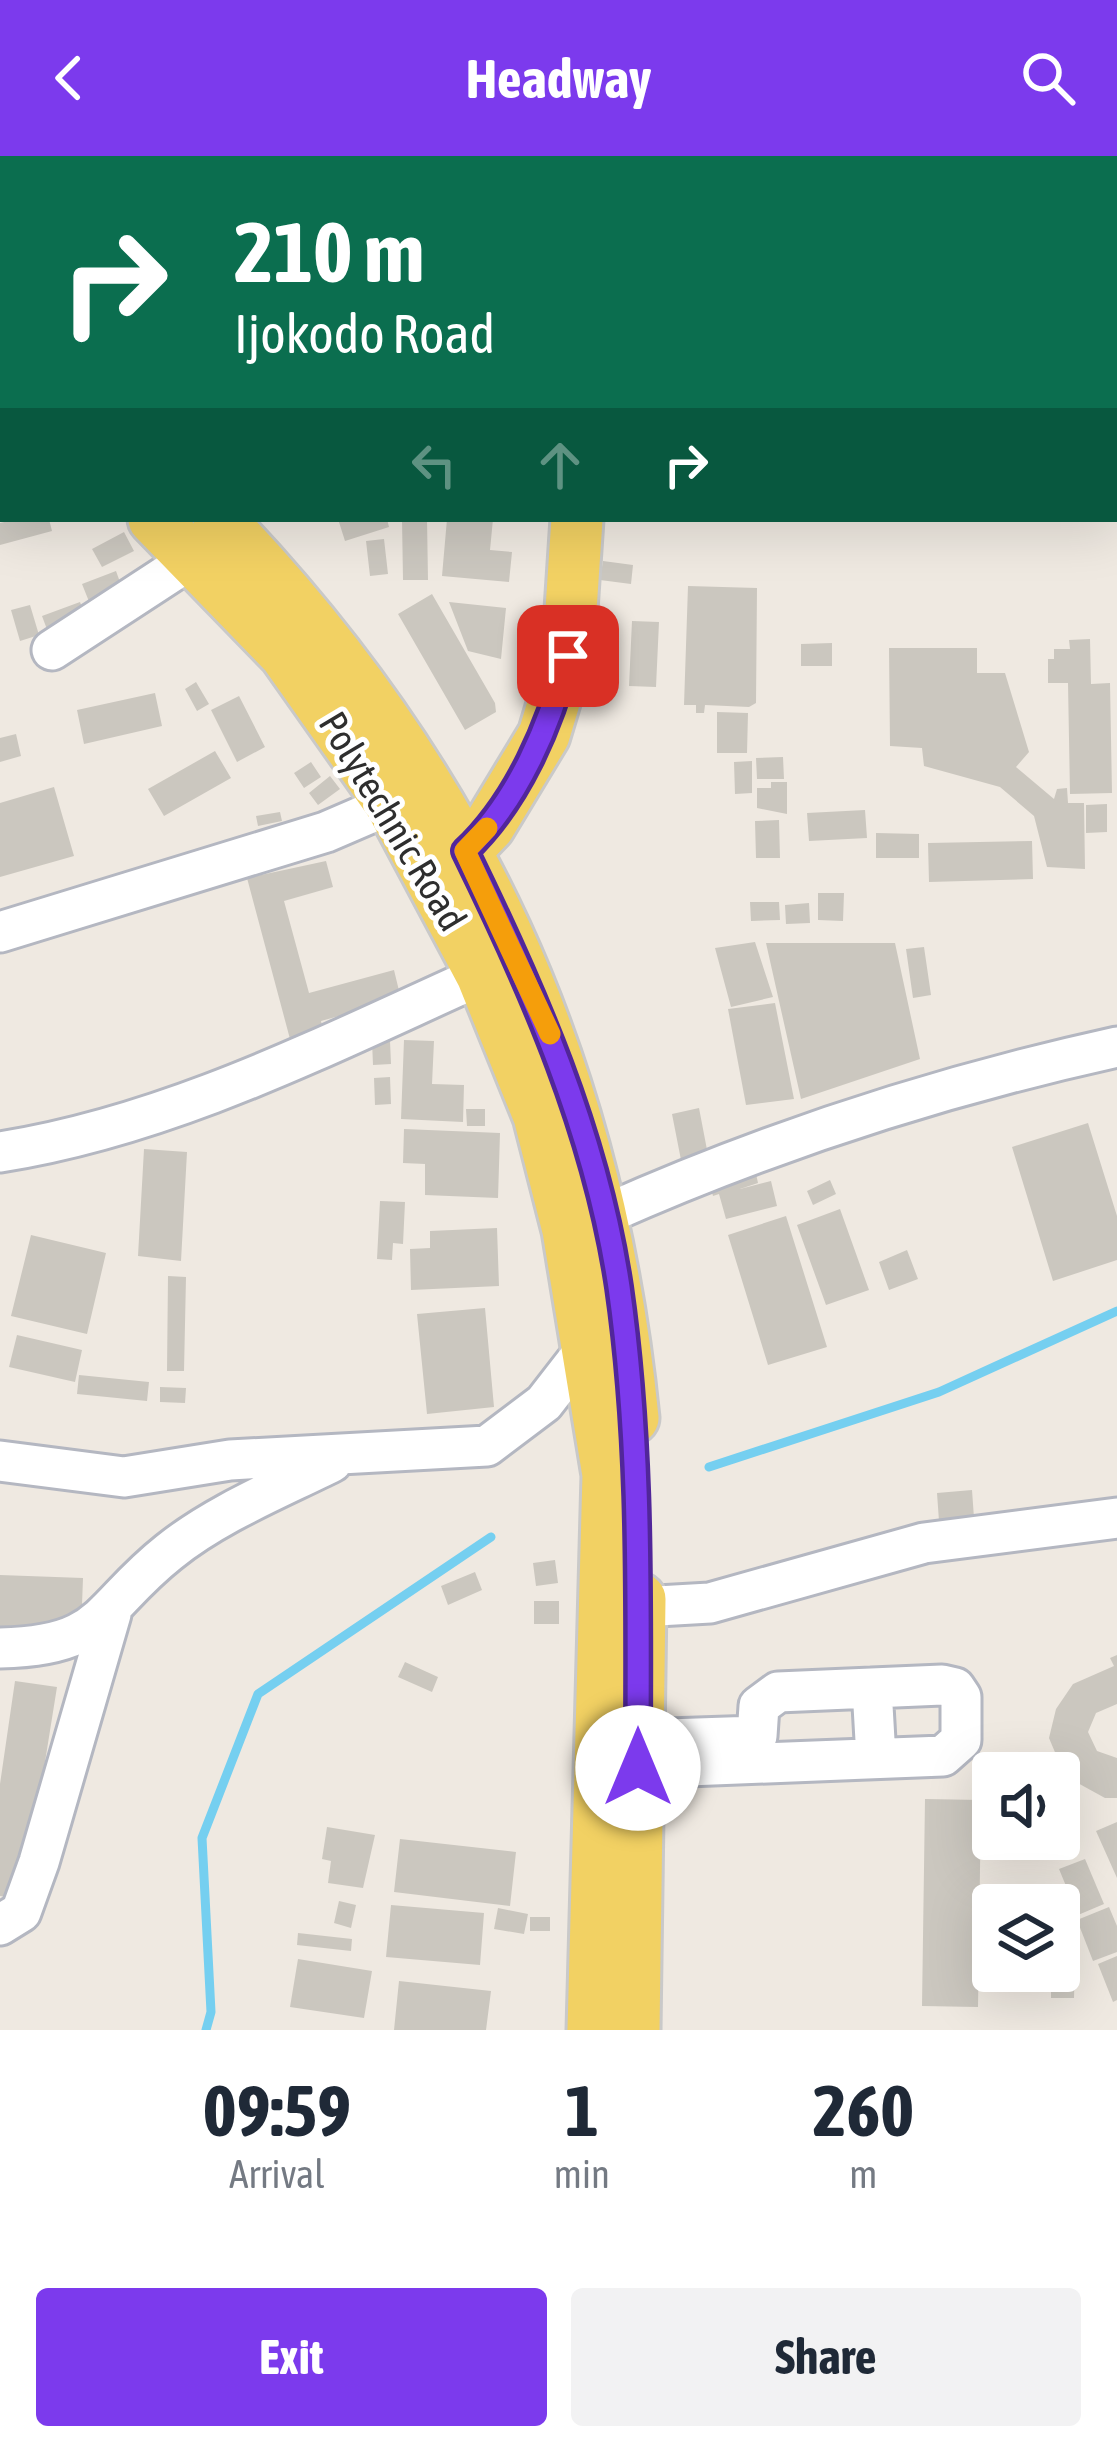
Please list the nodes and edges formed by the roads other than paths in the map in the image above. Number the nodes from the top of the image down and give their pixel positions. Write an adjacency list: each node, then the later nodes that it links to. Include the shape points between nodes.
1 (162, 522): 3 (main road, Polytechnic Road)
2 (577, 522): 5 (main road, via 568,656 544,734 488,826)
3 (206, 539): 4 (street); 5 (main road, Polytechnic Road)
4 (52, 650)
5 (427, 834): 6 (street, via 326,832); 7 (main road, Polytechnic Road); 10 (main road, Polytechnic Road, via 554,1044)
6 (0, 932)
7 (482, 974): 9 (street, via 126,1126); 11 (main road, Polytechnic Road, via 539,1116)
8 (1117, 1047): 10 (street, via 965,1081 722,1162)
9 (0, 1152)
10 (604, 1215): 15 (main road, Polytechnic Road, via 637,1458)
11 (589, 1345): 12 (street, via 544,1402 487,1446); 23 (main road, Polytechnic Road, via 608,1475)
12 (342, 1457): 13 (street, via 230,1460 124,1477); 16 (street, via 169,1551)
13 (0, 1461)
14 (1117, 1518): 15 (street, via 924,1544 710,1603)
15 (640, 1607): 20 (main road, Polytechnic Road)
16 (112, 1609): 17 (street, via 79,1638); 22 (street, via 39,1862 21,1912)
17 (0, 1648)
18 (872, 1688): 19 (street, via 767,1696); 21 (street); 21 (street, via 942,1685 961,1697 956,1750)
19 (758, 1749): 20 (street); 21 (street)
20 (638, 1754): 24 (main road, Polytechnic Road)
21 (876, 1758)
22 (0, 1925)
23 (593, 2030)
24 (634, 2030)

